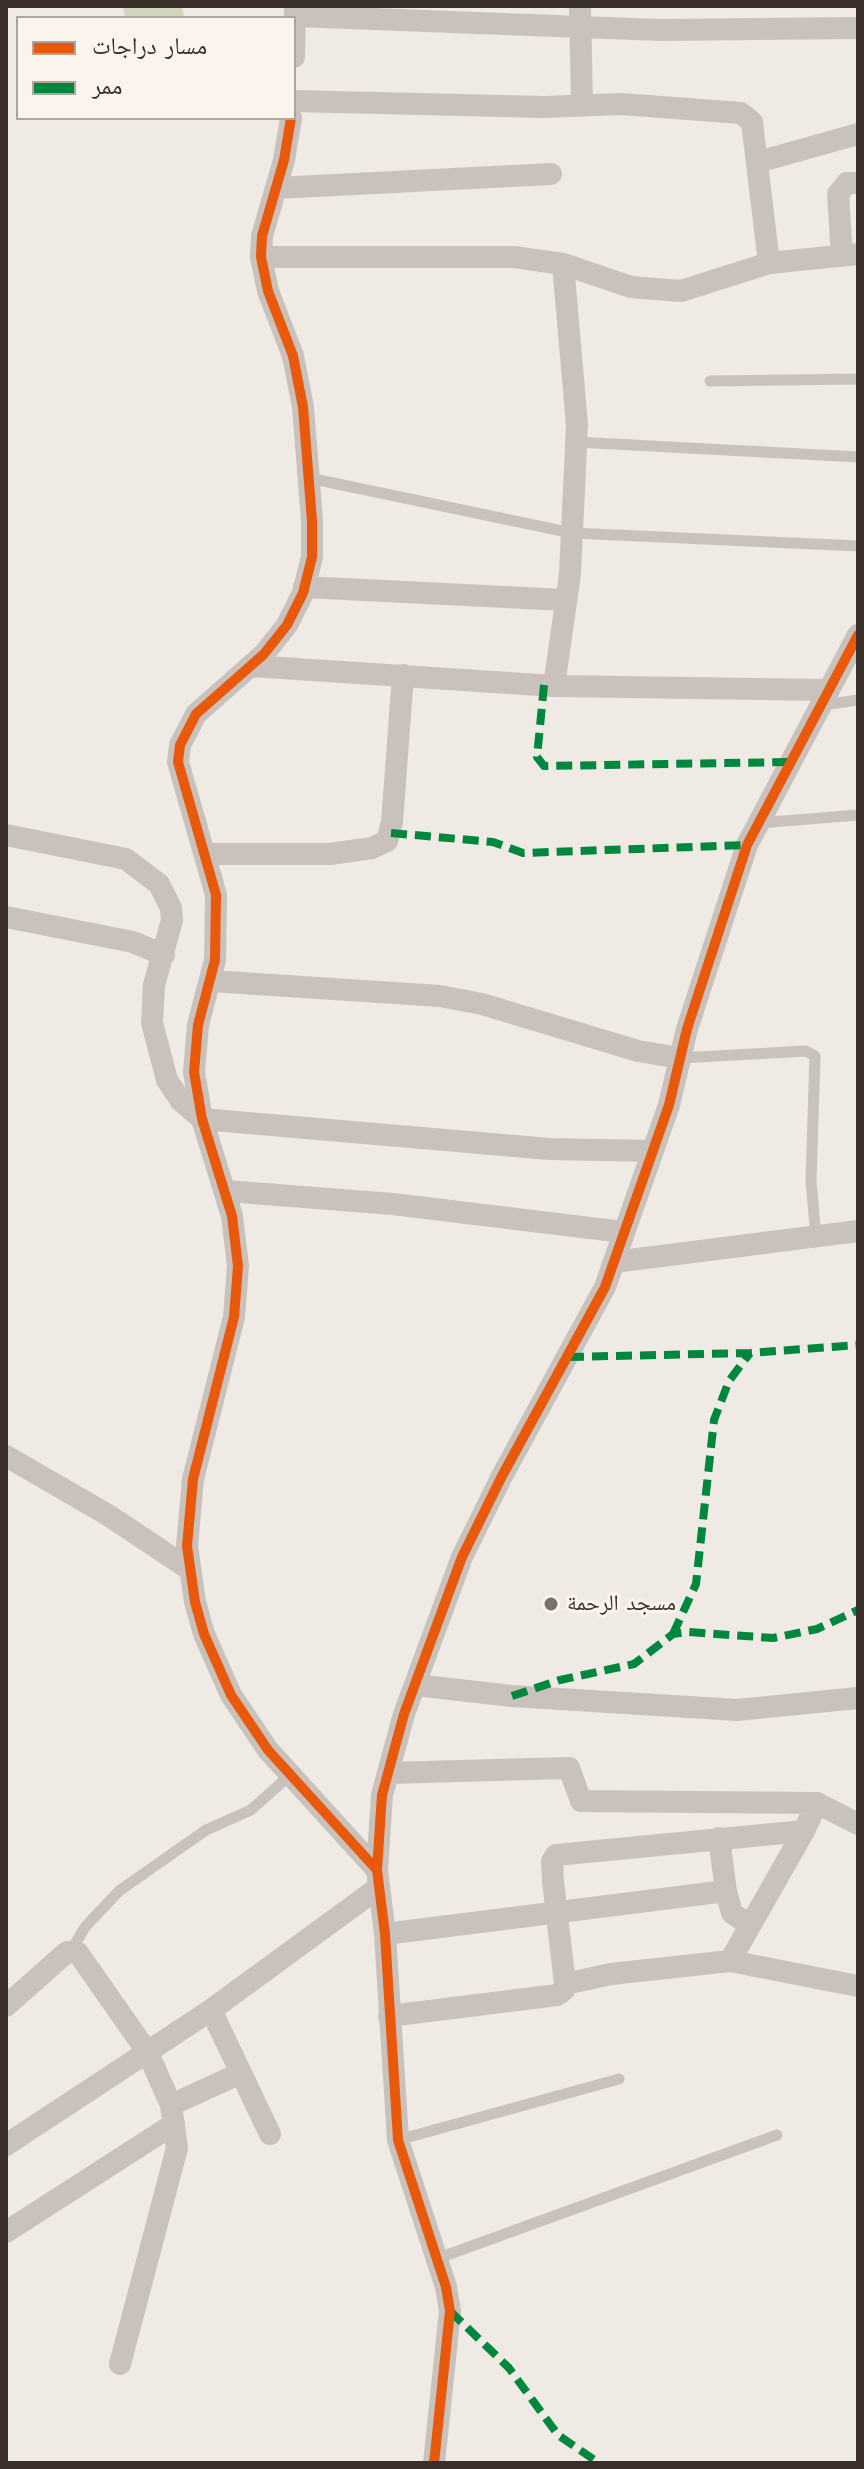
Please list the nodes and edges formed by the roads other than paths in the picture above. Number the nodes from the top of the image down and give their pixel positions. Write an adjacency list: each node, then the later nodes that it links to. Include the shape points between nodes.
1 (295, 11): 2 (street)
2 (580, 17): 3 (street, via 757,31); 5 (street)
3 (858, 28)
4 (296, 101): 5 (street)
5 (582, 105): 8 (street, via 741,113 752,122)
6 (291, 120): 11 (street)
7 (858, 134): 8 (street)
8 (758, 162): 14 (street)
9 (551, 174): 11 (street)
10 (858, 183): 12 (street, via 847,183 838,194)
11 (276, 188): 13 (street)
12 (850, 255): 14 (street)
13 (261, 257): 15 (street, via 514,257); 20 (street, via 299,381)
14 (769, 263): 15 (street, via 681,291 631,287)
15 (563, 264): 18 (street, via 577,395)
16 (858, 379): 17 (lane)
17 (710, 381)
18 (576, 442): 19 (lane); 21 (street)
19 (858, 457)
20 (309, 478): 21 (lane); 23 (street, via 313,539)
21 (572, 533): 22 (lane); 24 (street)
22 (858, 546)
23 (304, 587): 24 (street); 26 (street, via 287,625)
24 (566, 600): 28 (street)
25 (858, 635): 29 (street)
26 (251, 666): 27 (street); 34 (street, via 196,714 180,745 180,780)
27 (403, 675): 28 (street); 34 (street, via 387,841 330,854)
28 (554, 686): 29 (street)
29 (825, 697): 30 (lane); 32 (street)
30 (858, 700)
31 (858, 815): 32 (lane)
32 (757, 823): 38 (street)
33 (6, 835): 36 (street, via 113,855 138,865 159,884 171,908)
34 (205, 854): 37 (street, via 217,916)
35 (6, 917): 36 (street, via 133,942)
36 (164, 955): 39 (street, via 151,1011 159,1055 174,1091)
37 (211, 981): 38 (street, via 440,996); 39 (street, via 194,1048)
38 (680, 1058): 40 (street); 44 (lane, via 806,1051 815,1056 811,1181)
39 (202, 1119): 40 (street, via 549,1149); 41 (street)
40 (653, 1151): 43 (street)
41 (226, 1191): 43 (street, via 393,1204); 47 (street, via 236,1241 238,1292 193,1479)
42 (858, 1231): 44 (street)
43 (623, 1232): 45 (street)
44 (816, 1238): 45 (street)
45 (614, 1262): 48 (street, via 594,1311 481,1516)
46 (6, 1456): 47 (street)
47 (189, 1569): 51 (street, via 204,1634 226,1685 248,1723)
48 (415, 1685): 49 (street, via 737,1710); 50 (street)
49 (858, 1698)
50 (388, 1773): 52 (street, via 569,1768 581,1801); 56 (street, via 378,1818)
51 (290, 1775): 56 (street); 61 (lane, via 251,1810 206,1830 119,1891 85,1927)
52 (817, 1803): 53 (street); 54 (street)
53 (858, 1824)
54 (804, 1831): 55 (street); 59 (street)
55 (719, 1838): 57 (street); 58 (street, via 556,1855)
56 (377, 1879): 60 (street); 66 (street)
57 (726, 1891): 58 (street); 59 (street, via 732,1913)
58 (556, 1911): 60 (street); 63 (street)
59 (748, 1924): 62 (street)
60 (385, 1934): 67 (street)
61 (71, 1951): 65 (street); 68 (street, via 87,1963)
62 (730, 1961): 63 (street); 64 (street)
63 (565, 1984): 67 (street, via 557,1995)
64 (858, 1986)
65 (6, 2006)
66 (211, 2010): 68 (street); 69 (street)
67 (389, 2016): 74 (street)
68 (148, 2053): 71 (street); 75 (street)
69 (241, 2073): 71 (street); 72 (street)
70 (619, 2079): 74 (lane)
71 (173, 2114): 76 (street); 78 (street, via 177,2148)
72 (270, 2134)
73 (777, 2135): 77 (lane)
74 (398, 2140): 77 (street)
75 (6, 2145)
76 (6, 2232)
77 (435, 2259): 79 (street, via 446,2287 450,2335)
78 (120, 2364)
79 (434, 2463)

